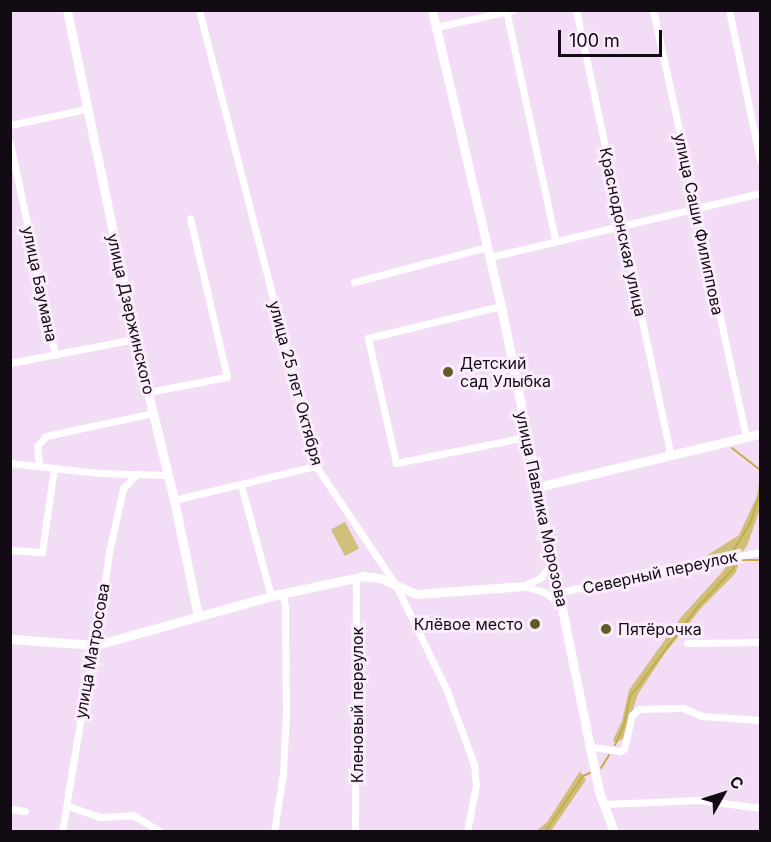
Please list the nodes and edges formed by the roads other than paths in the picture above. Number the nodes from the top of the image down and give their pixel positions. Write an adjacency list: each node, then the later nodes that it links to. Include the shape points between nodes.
1 (67, 10): 9 (street, улица Дзержинского)
2 (200, 10): 32 (street, улица 25 лет Октября)
3 (432, 10): 8 (street, улица Павлика Морозова)
4 (576, 10): 16 (street, Краснодонская улица)
5 (653, 10): 14 (street, улица Саши Филиппова)
6 (729, 10): 12 (street)
7 (508, 11): 8 (street); 17 (street)
8 (436, 27): 18 (street, улица Павлика Морозова)
9 (87, 109): 10 (street); 21 (street, улица Дзержинского)
10 (10, 125)
11 (10, 143): 22 (street, улица Баумана)
12 (760, 160)
13 (760, 193): 14 (street)
14 (696, 207): 16 (street); 27 (street, улица Саши Филиппова)
15 (190, 218): 24 (street, via 227,377)
16 (622, 225): 17 (street); 29 (street, Краснодонская улица)
17 (555, 240): 18 (street)
18 (488, 252): 19 (street); 20 (street, улица Павлика Морозова)
19 (354, 282)
20 (501, 306): 28 (street, улица Павлика Морозова); 28 (street, via 368,338 396,463)
21 (135, 339): 22 (street); 24 (street, улица Дзержинского)
22 (55, 354): 23 (street)
23 (10, 363)
24 (149, 392): 25 (street, улица Дзержинского)
25 (153, 413): 31 (street, via 46,435 38,446); 35 (street, улица Дзержинского)
26 (760, 434): 27 (street)
27 (746, 436): 29 (street)
28 (526, 437): 37 (street, улица Павлика Морозова)
29 (670, 454): 37 (street)
30 (10, 463): 31 (street)
31 (39, 466): 33 (street)
32 (316, 466): 36 (street); 43 (street, улица 25 лет Октября)
33 (54, 468): 34 (street); 39 (street, via 42,552)
34 (135, 475): 35 (street); 53 (street, улица Матросова, via 120,497)
35 (168, 475): 38 (street, улица Дзержинского)
36 (241, 485): 38 (street); 47 (street)
37 (537, 487): 41 (street, улица Павлика Морозова)
38 (174, 500): 49 (street, улица Дзержинского)
39 (10, 550)
40 (760, 552): 45 (street, Северный переулок)
41 (552, 563): 44 (street, via 540,578); 45 (street, улица Павлика Морозова)
42 (357, 578): 43 (street, via 370,576); 46 (street); 64 (street, Кленовый переулок)
43 (396, 585): 44 (street, via 416,594); 65 (street, улица 25 лет Октября, via 447,692 474,764 476,785)
44 (524, 586): 48 (street, via 544,592)
45 (559, 592): 48 (street, улица Павлика Морозова)
46 (282, 594): 47 (street); 63 (street, via 283,773)
47 (271, 596): 49 (street)
48 (561, 604): 55 (street, улица Павлика Морозова)
49 (198, 616): 53 (street)
50 (10, 639): 53 (street)
51 (760, 642): 52 (street)
52 (687, 643)
53 (96, 645): 57 (street, улица Матросова)
54 (760, 720): 55 (street, via 702,716 683,708 639,709 632,715 624,749 620,752)
55 (592, 747): 56 (street, улица Павлика Морозова)
56 (603, 804): 58 (street, via 699,800); 66 (street, улица Павлика Морозова)
57 (68, 806): 61 (street, улица Матросова); 62 (street, via 100,817 133,814)
58 (760, 808)
59 (10, 809): 60 (street)
60 (25, 811)
61 (62, 831)
62 (161, 831)
63 (274, 831)
64 (355, 831)
65 (467, 831)
66 (614, 831)

